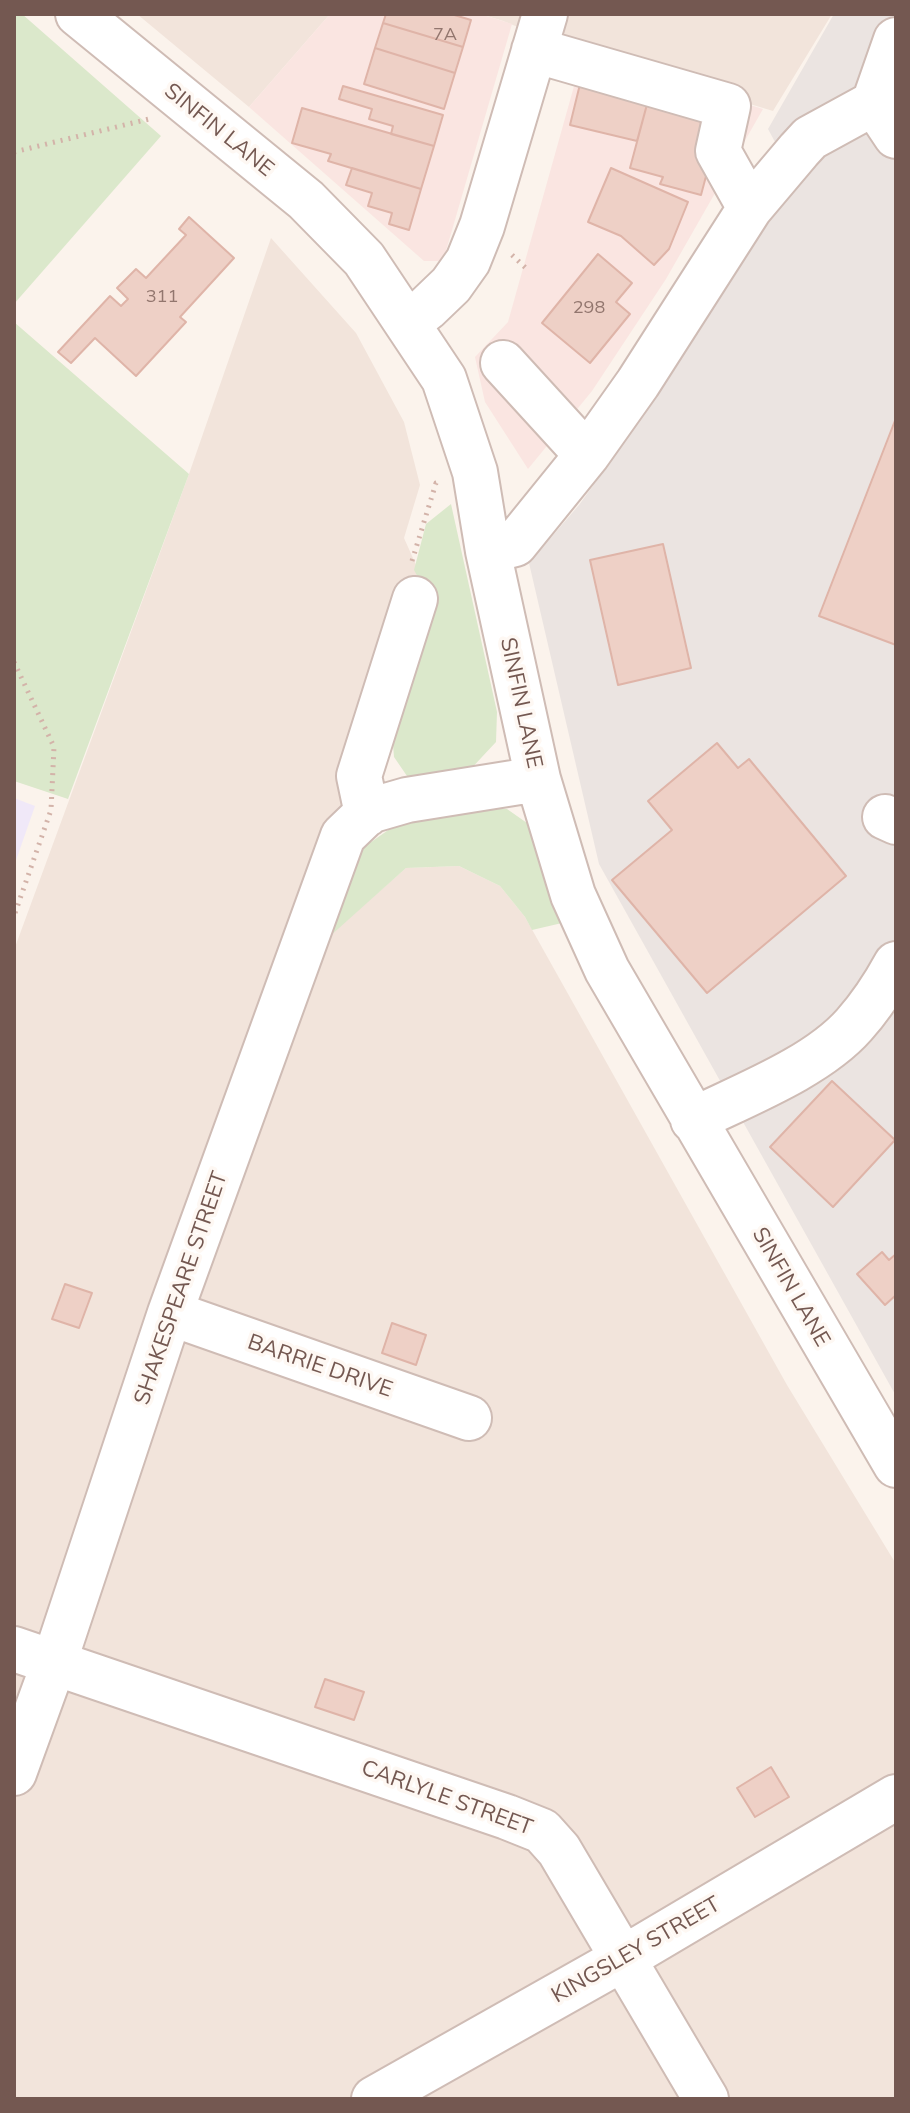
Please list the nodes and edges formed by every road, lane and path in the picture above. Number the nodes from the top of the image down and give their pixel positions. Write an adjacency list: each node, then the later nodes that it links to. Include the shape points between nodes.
1 (78, 14): 4 (street, SINFIN LANE)
2 (539, 32): 7 (street, via 728,106 718,151); 8 (street, via 468,261 451,285)
3 (896, 40): 5 (street)
4 (193, 109): 6 (path); 8 (street, SINFIN LANE, via 306,200 364,259)
5 (885, 119): 7 (street, via 810,138)
6 (14, 152)
7 (750, 208): 10 (street)
8 (408, 323): 12 (street, SINFIN LANE, via 444,379 475,472)
9 (503, 363): 10 (street)
10 (587, 455): 12 (street, via 515,544)
11 (436, 483): 13 (path, via 406,580)
12 (488, 551): 15 (street, SINFIN LANE)
13 (415, 599): 16 (street, via 359,776)
14 (14, 662): 17 (path, via 54,747 51,810)
15 (538, 779): 16 (street, SHAKESPEARE STREET, via 407,800); 19 (street, SINFIN LANE, via 573,895 607,970)
16 (367, 814): 20 (street, SHAKESPEARE STREET, via 343,836)
17 (14, 916)
18 (896, 964): 19 (street, via 852,1028 815,1057)
19 (693, 1120): 22 (street, SINFIN LANE)
20 (170, 1313): 21 (street, BARRIE DRIVE); 23 (street, SHAKESPEARE STREET)
21 (469, 1418)
22 (896, 1465)
23 (34, 1656): 24 (street, SHAKESPEARE STREET); 26 (street, CARLYLE STREET, via 542,1831)
24 (14, 1773)
25 (896, 1797): 26 (street, KINGSLEY STREET)
26 (624, 1958): 27 (street, KINGSLEY STREET); 28 (street, CARLYLE STREET)
27 (374, 2099)
28 (706, 2099)

